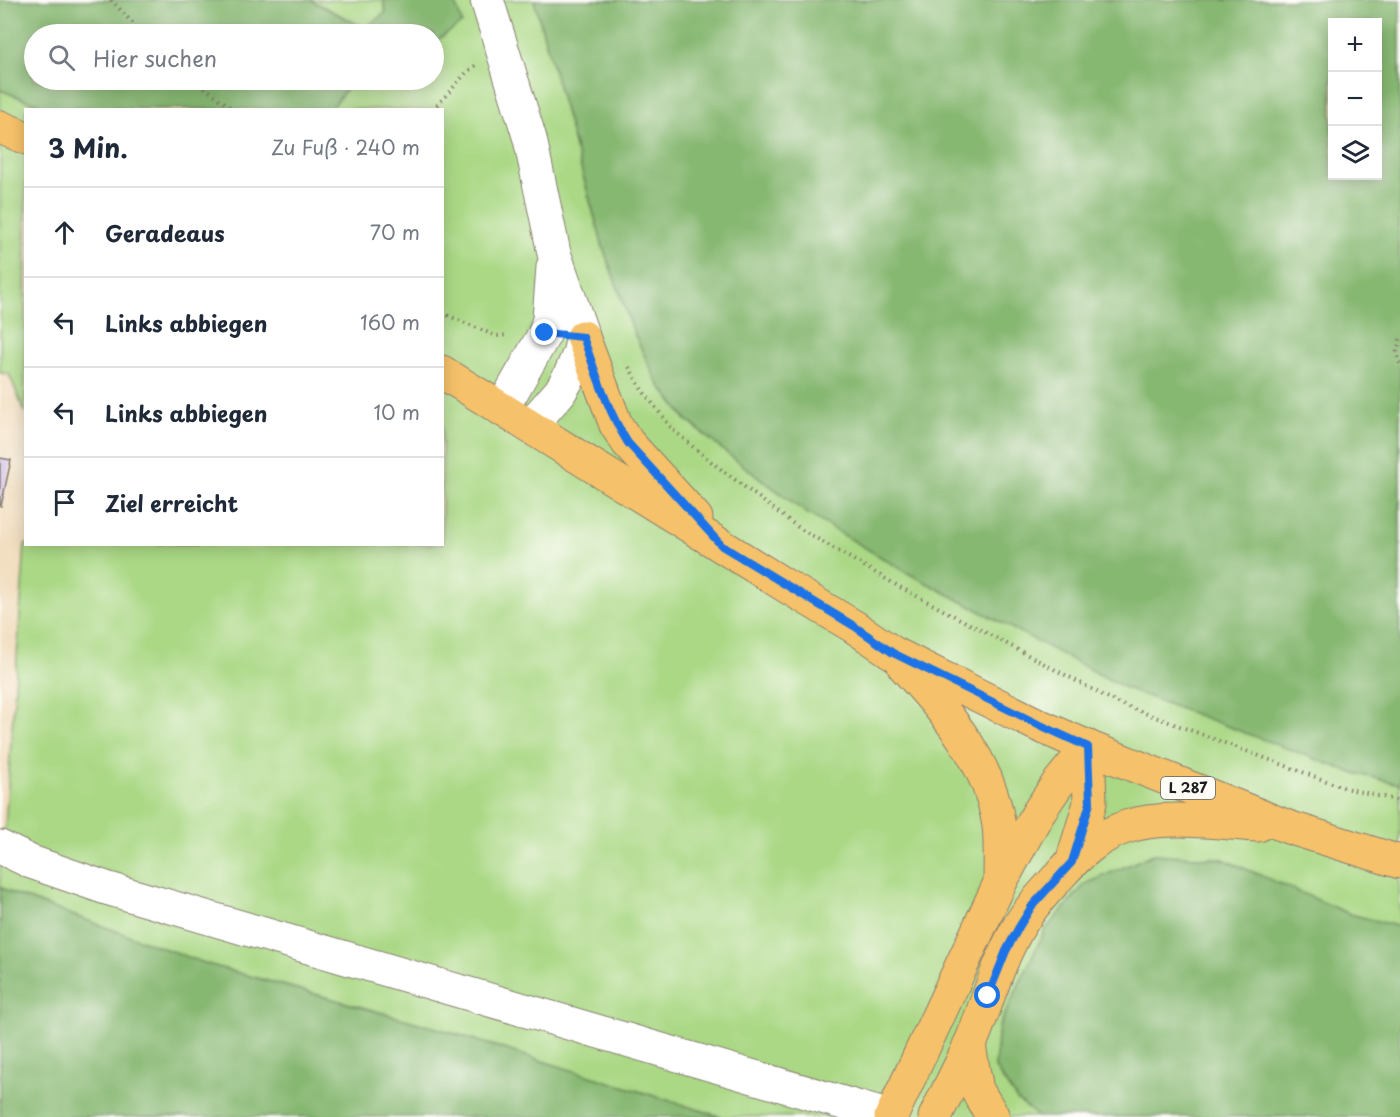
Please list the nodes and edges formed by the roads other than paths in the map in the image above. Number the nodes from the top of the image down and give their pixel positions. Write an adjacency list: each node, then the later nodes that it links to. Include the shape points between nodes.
1 (488, 0): 4 (street, via 530,139)
2 (0, 127): 3 (main road)
3 (24, 137)
4 (554, 253): 5 (street); 7 (street, via 545,333)
5 (583, 337): 8 (street, via 560,392); 9 (main road, via 616,425)
6 (444, 373): 7 (main road, L 287)
7 (502, 409): 8 (main road, L 287)
8 (530, 426): 9 (main road, L 287)
9 (722, 546): 10 (main road, L 287)
10 (893, 653): 11 (main road, L 287); 16 (main road, via 955,725 985,774 999,828)
11 (1088, 747): 12 (main road, L 287); 14 (main road, via 1090,803); 16 (main road, via 1038,813)
12 (1288, 827): 14 (main road, via 1178,820 1127,826 1090,845); 15 (main road, L 287)
13 (0, 847): 18 (street, via 106,888)
14 (1072, 862): 17 (main road, via 1032,906 1019,927)
15 (1400, 862)
16 (1000, 883): 18 (main road)
17 (969, 1046): 19 (main road); 20 (main road, via 977,1090)
18 (891, 1117)
19 (935, 1117)
20 (993, 1117)

